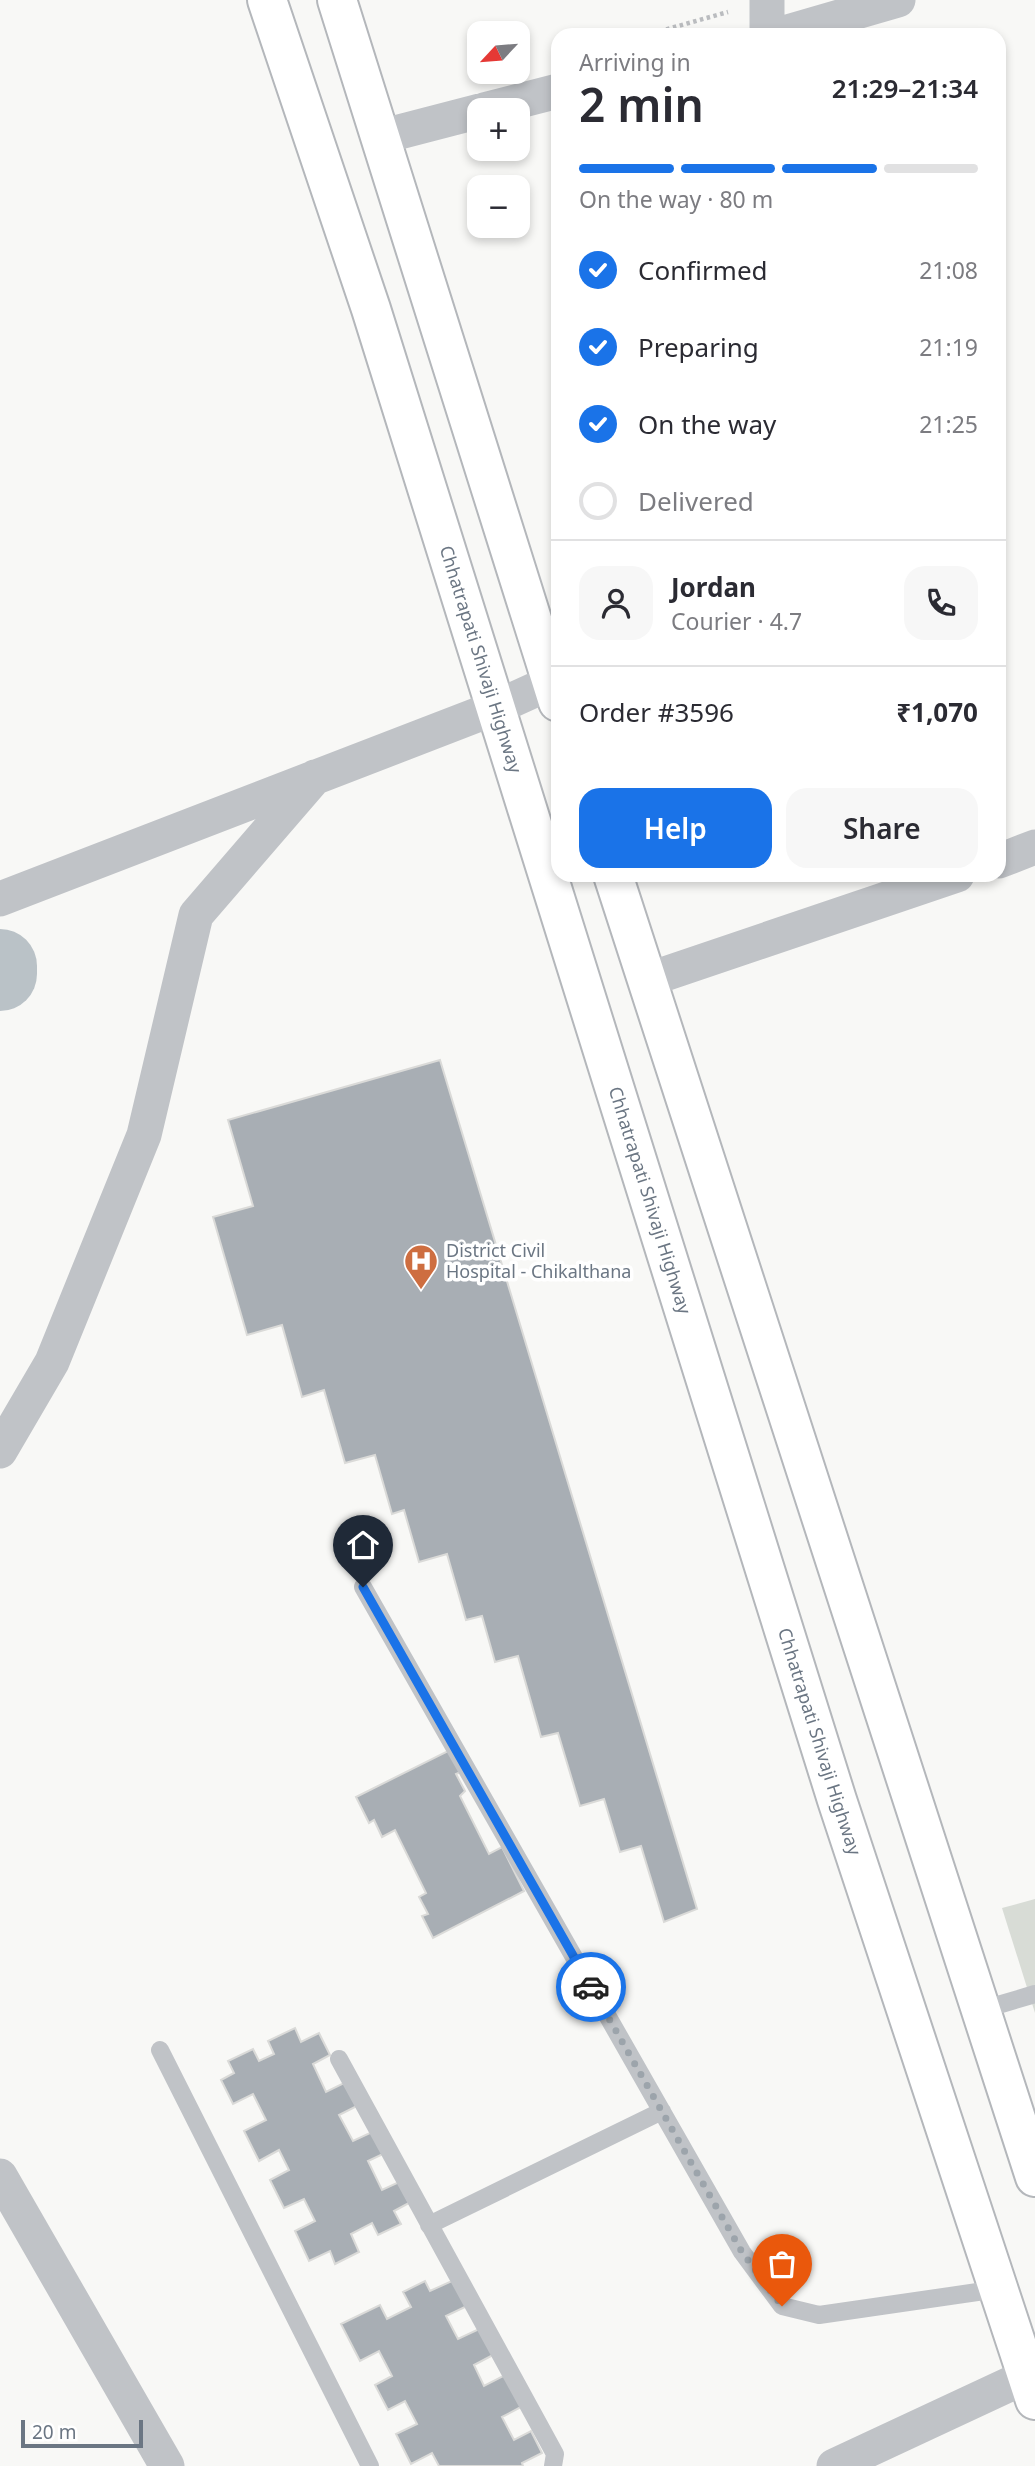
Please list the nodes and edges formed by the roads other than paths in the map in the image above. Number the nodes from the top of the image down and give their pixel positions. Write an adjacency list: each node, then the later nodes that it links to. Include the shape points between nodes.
1 (267, 0): 11 (main road, Chhatrapati Shivaji Highway, via 371,309)
2 (337, 0): 8 (main road)
3 (898, 0): 4 (street)
4 (801, 28)
5 (551, 93): 6 (street)
6 (530, 98)
7 (467, 115): 8 (street)
8 (380, 137): 9 (main road)
9 (551, 679)
10 (551, 693): 11 (street)
11 (495, 708): 12 (street); 29 (main road, Chhatrapati Shivaji Highway, via 837,1800)
12 (315, 778): 17 (street); 19 (street, via 196,915 145,1135 51,1362)
13 (1035, 847): 14 (street)
14 (1006, 858)
15 (615, 882): 18 (main road)
16 (936, 882): 18 (street)
17 (0, 900)
18 (647, 980): 22 (main road)
19 (0, 1451)
20 (363, 1587): 25 (lane)
21 (1035, 1994): 22 (lane)
22 (981, 2010): 27 (main road)
23 (160, 2050): 32 (lane)
24 (339, 2059): 28 (lane)
25 (662, 2111): 28 (lane); 29 (lane, via 742,2252 782,2306 819,2315)
26 (0, 2176): 31 (street)
27 (1035, 2177)
28 (429, 2225): 33 (lane, via 555,2454)
29 (998, 2289): 30 (main road, Chhatrapati Shivaji Highway)
30 (1031, 2388): 34 (street)
31 (167, 2466)
32 (370, 2466)
33 (553, 2466)
34 (834, 2466)

